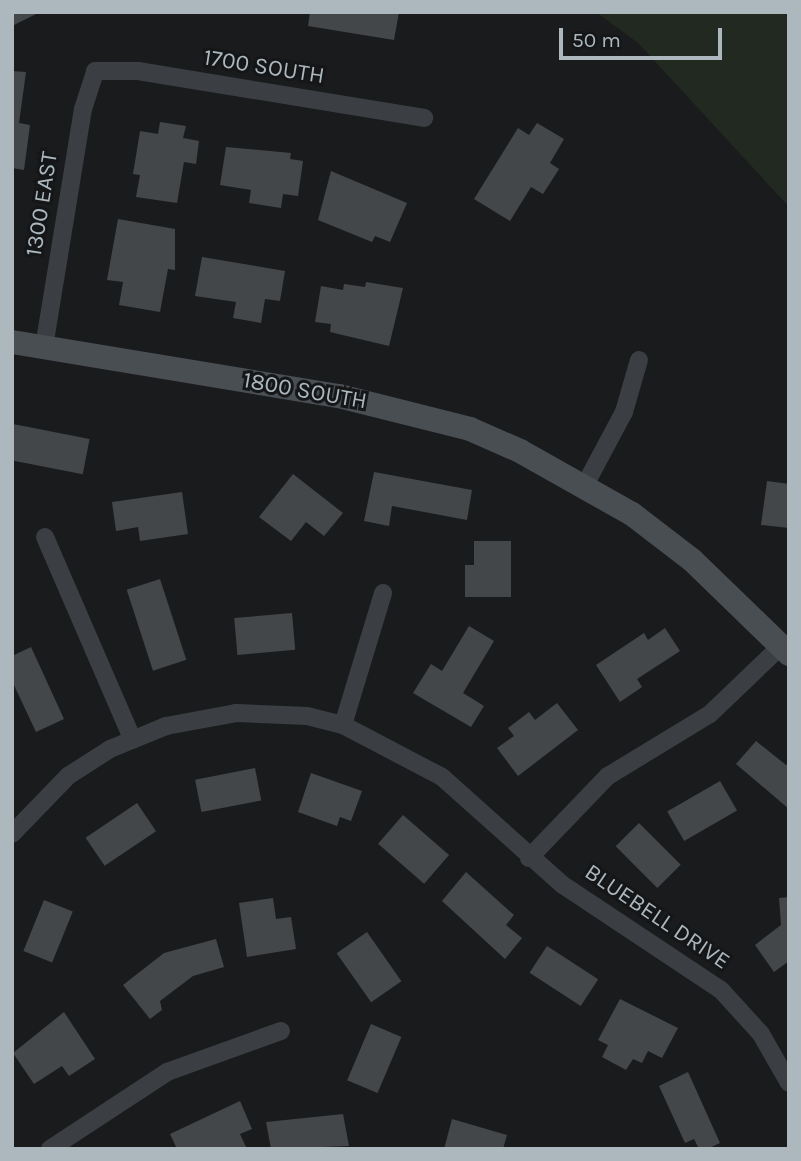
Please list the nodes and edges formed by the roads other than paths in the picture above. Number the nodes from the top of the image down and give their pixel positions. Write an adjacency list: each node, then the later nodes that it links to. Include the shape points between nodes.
1 (95, 71): 2 (street, 1700 SOUTH, via 138,71); 4 (street, 1300 EAST, via 83,108)
2 (424, 118)
3 (12, 342): 4 (main road, 1800 SOUTH)
4 (44, 347): 6 (main road, 1800 SOUTH, via 339,396 430,416 520,451)
5 (639, 359): 6 (street, via 624,412)
6 (585, 485): 9 (main road, 1800 SOUTH, via 692,561)
7 (45, 537): 11 (street)
8 (383, 593): 10 (street)
9 (785, 650): 13 (street, via 710,715 608,776)
10 (343, 725): 11 (street, via 236,713 166,726); 13 (street, BLUEBELL DRIVE, via 442,777)
11 (133, 740): 12 (street, via 68,776)
12 (12, 834)
13 (529, 858): 15 (street, BLUEBELL DRIVE, via 601,912 721,990)
14 (281, 1031): 17 (street, via 167,1072)
15 (782, 1054): 16 (street, BLUEBELL DRIVE)
16 (789, 1083)
17 (50, 1149)

